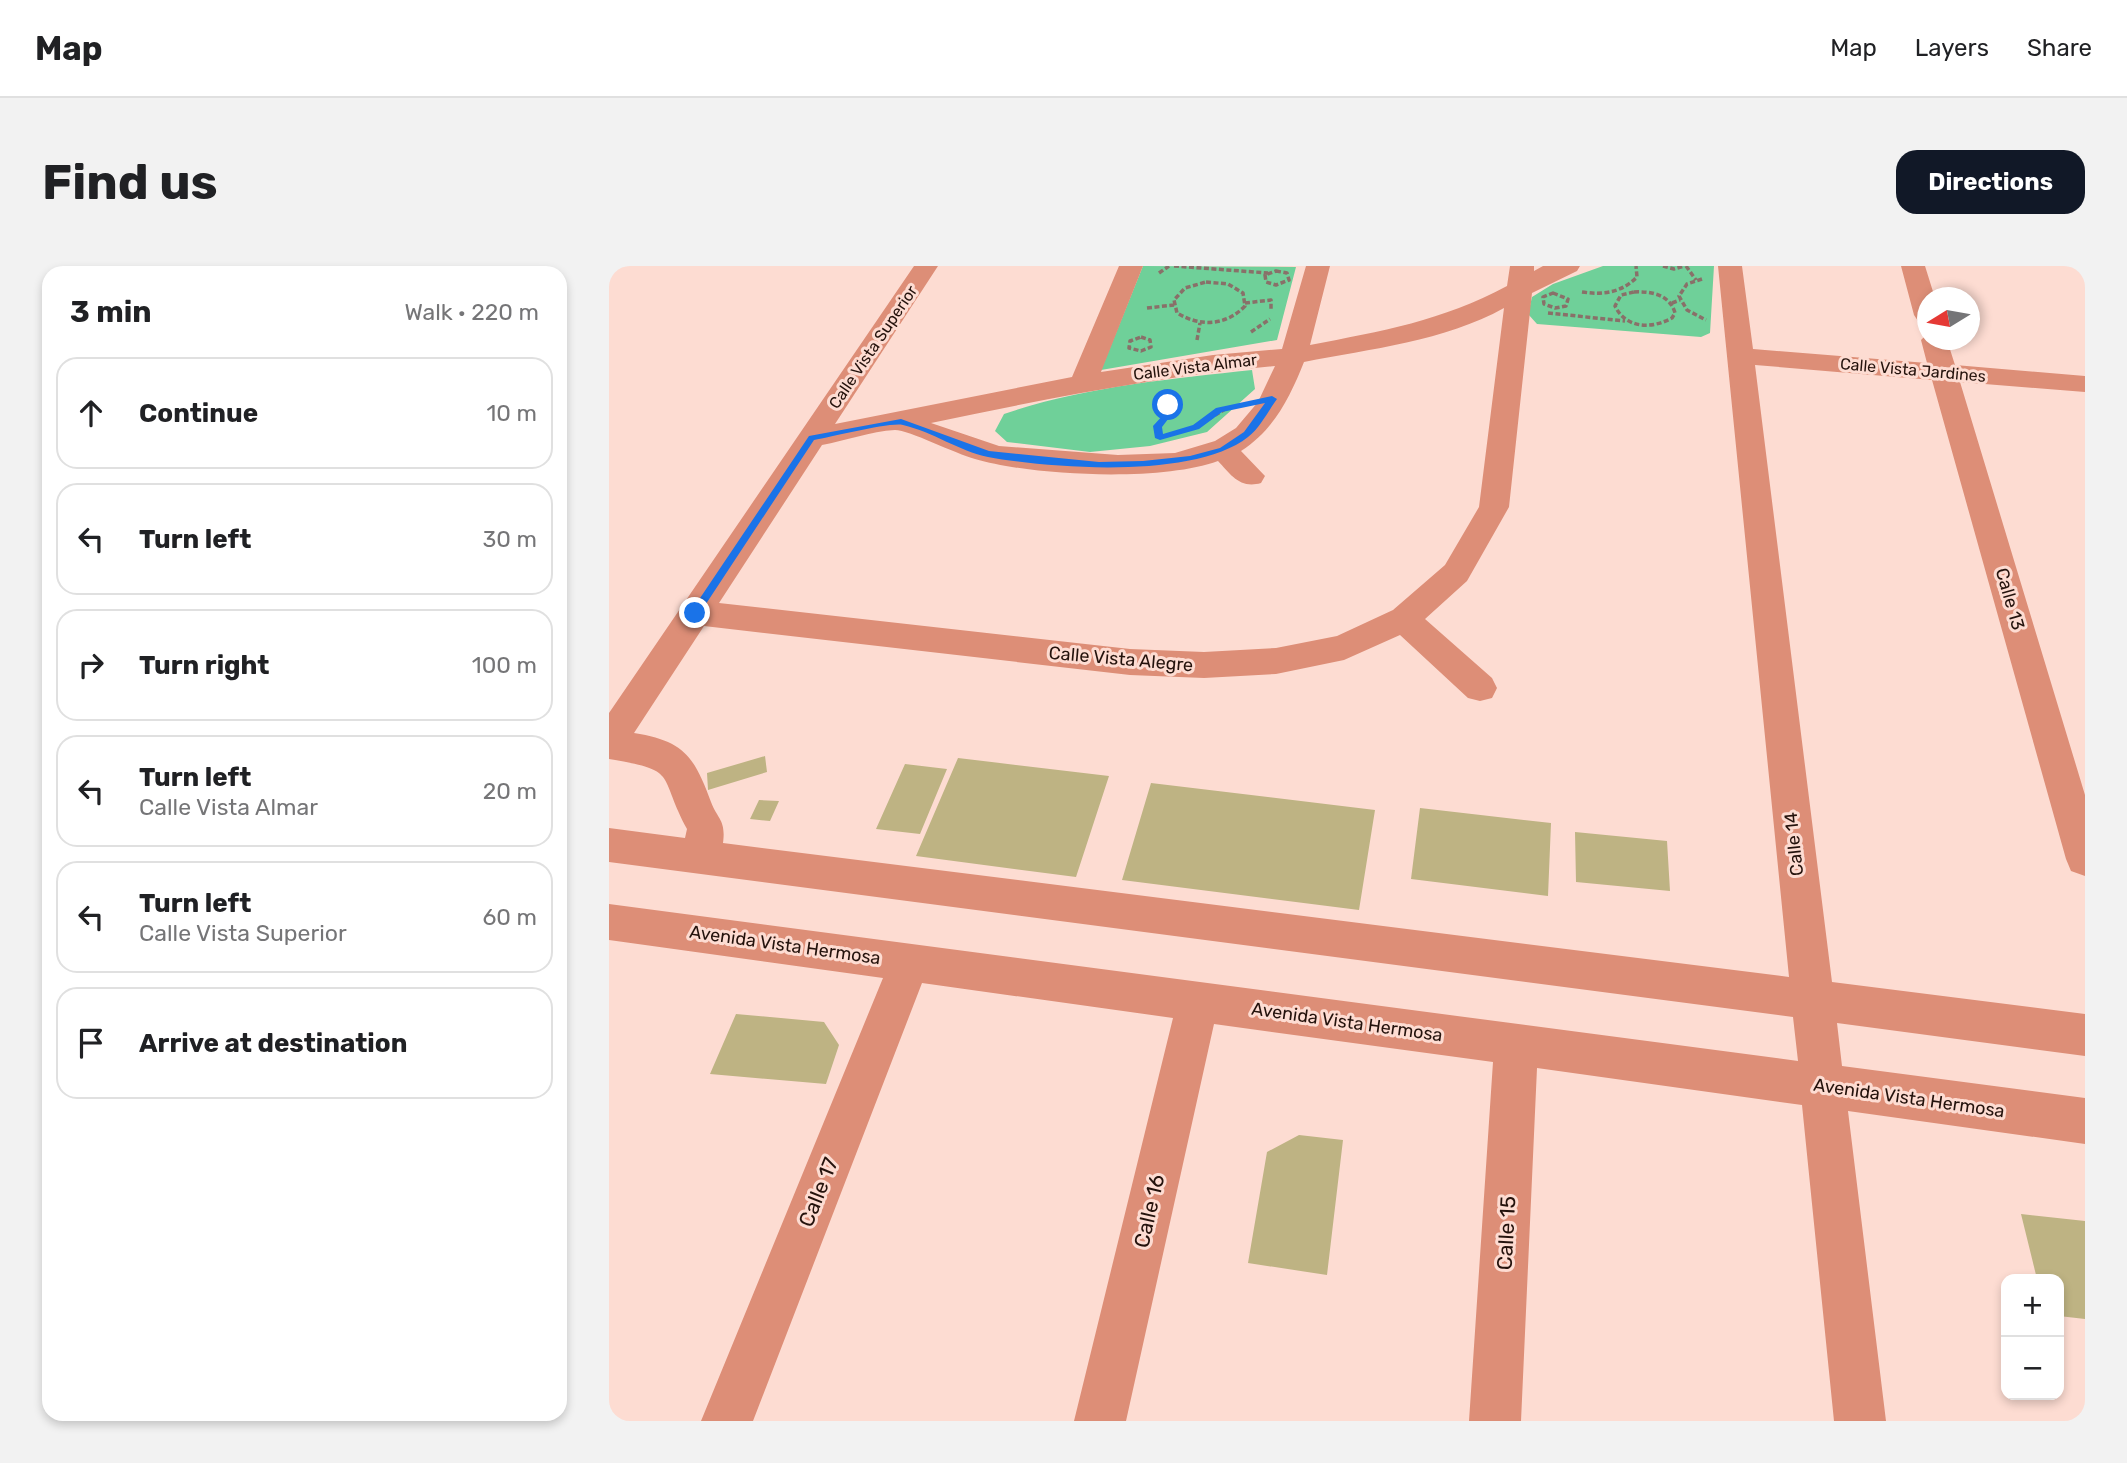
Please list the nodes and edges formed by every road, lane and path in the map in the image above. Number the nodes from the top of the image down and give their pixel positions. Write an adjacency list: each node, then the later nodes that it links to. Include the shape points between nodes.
1 (926, 266): 38 (street, Calle Vista Superior)
2 (1131, 266): 32 (street)
3 (1174, 266): 10 (path)
4 (1318, 266): 29 (street, via 1313,300)
5 (1636, 266): 15 (path, via 1637,277)
6 (1663, 266): 7 (path, via 1674,270)
7 (1685, 266): 13 (path)
8 (1913, 266): 14 (street)
9 (1718, 272): 13 (path); 30 (street, Calle 14)
10 (1268, 273): 10 (path, via 1280,271 1289,277 1273,284 1265,279)
11 (1521, 278): 12 (street, Calle Vista Almar, via 1554,270); 29 (street, Calle Vista Almar, via 1478,312 1410,333); 43 (street, Calle Vista Alegre, via 1494,507 1480,541 1455,577)
12 (1573, 278): 15 (path, via 1608,293)
13 (1696, 280): 17 (path, via 1681,289)
14 (1919, 287)
15 (1621, 290): 16 (path)
16 (1626, 293): 19 (path, via 1649,292); 22 (path, via 1615,306 1621,317)
17 (1681, 300): 19 (path); 21 (path, via 1687,310)
18 (1245, 303): 18 (path, via 1231,319 1207,324 1184,319 1174,305 1185,288 1206,282 1236,288); 23 (path, via 1272,300 1270,319)
19 (1672, 303): 22 (path, via 1675,313 1667,322 1649,326)
20 (1545, 315): 22 (path)
21 (1706, 320)
22 (1631, 322)
23 (1248, 334)
24 (1198, 341): 25 (path)
25 (1186, 342)
26 (1162, 345): 27 (path)
27 (1151, 347)
28 (1937, 350): 31 (street, Calle 13)
29 (1294, 356): 32 (street, Calle Vista Almar); 34 (street)
30 (1741, 356): 31 (street, Calle Vista Jardines); 51 (street, Calle 14)
31 (1944, 373): 33 (street, Calle Vista Jardines); 48 (street, Calle 13)
32 (1083, 383): 36 (street, Calle Vista Almar)
33 (2085, 384)
34 (1272, 399): 37 (path, via 1219,410); 40 (street, via 1247,434)
35 (1168, 405): 39 (path, via 1168,414 1157,426)
36 (901, 421): 38 (street, Calle Vista Almar); 40 (street, via 988,454 1099,465 1190,459)
37 (1196, 427)
38 (812, 438): 42 (street, Calle Vista Superior)
39 (1160, 438)
40 (1223, 450): 41 (street)
41 (1250, 476)
42 (695, 613): 43 (street, Calle Vista Alegre, via 1157,665 1255,666 1360,642); 45 (street, Calle Vista Superior)
43 (1403, 619): 44 (street)
44 (1480, 688)
45 (609, 743): 47 (street, via 665,755 682,772 692,808 706,827)
46 (609, 845): 47 (street)
47 (701, 857): 51 (street)
48 (2085, 859)
49 (613, 930): 50 (street, Avenida Vista Hermosa)
50 (910, 962): 52 (street, Avenida Vista Hermosa); 57 (street, Calle 17)
51 (1812, 999): 53 (street); 55 (street, Calle 14)
52 (1198, 1002): 54 (street, Avenida Vista Hermosa); 58 (street, Calle 16)
53 (2085, 1035)
54 (1516, 1045): 55 (street, Avenida Vista Hermosa); 59 (street, Calle 15)
55 (1821, 1086): 56 (street, Avenida Vista Hermosa); 60 (street, Calle 14)
56 (2085, 1121)
57 (726, 1421)
58 (1100, 1421)
59 (1495, 1421)
60 (1860, 1421)

